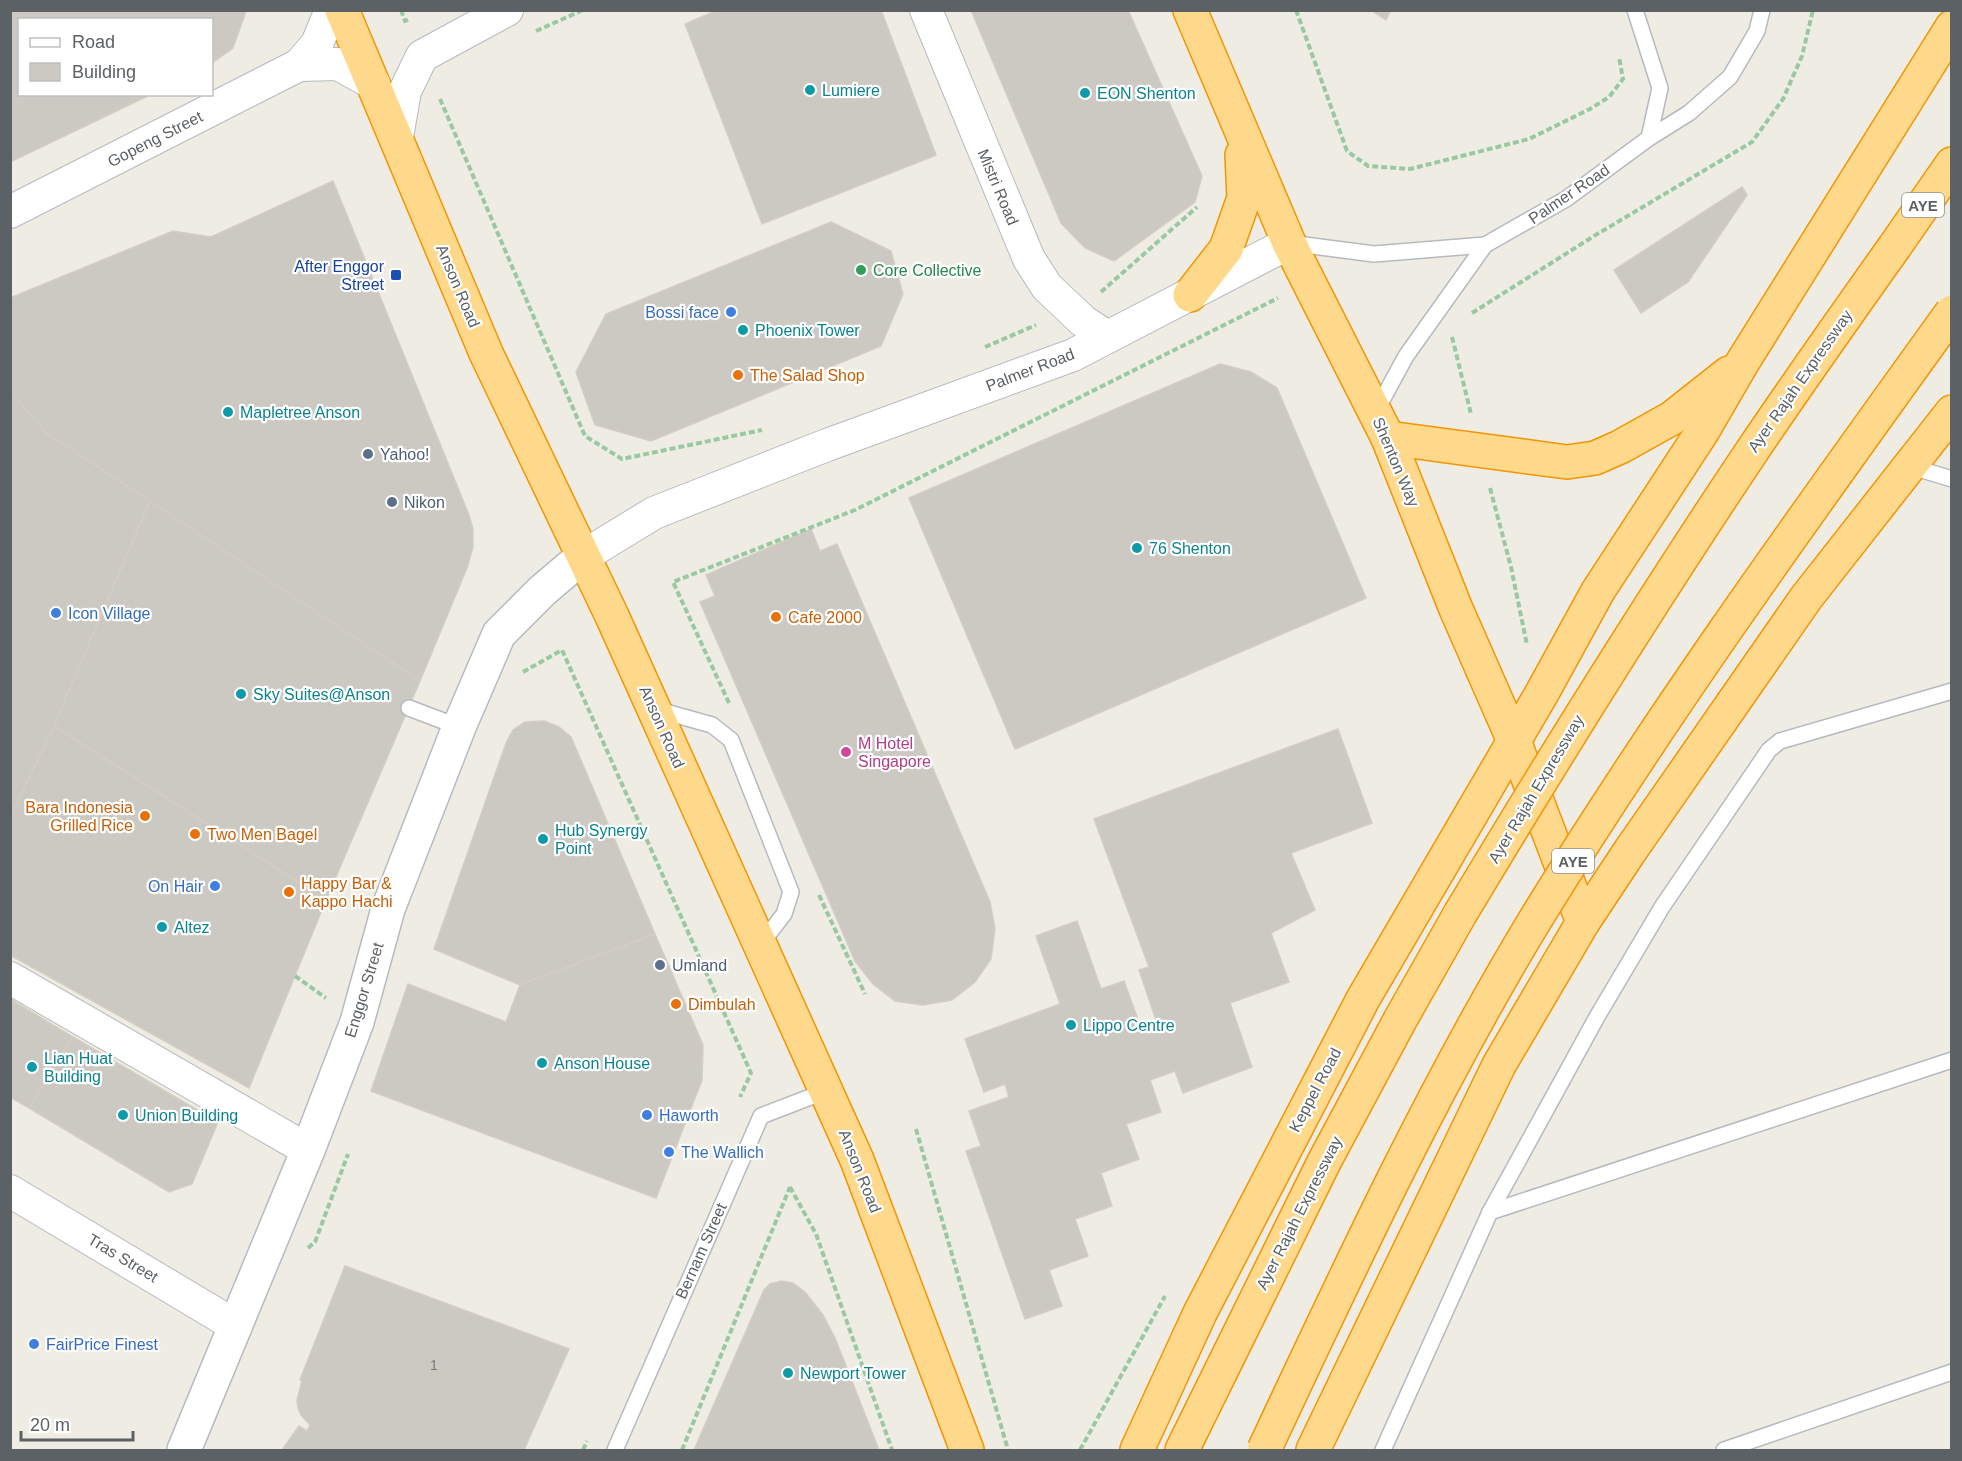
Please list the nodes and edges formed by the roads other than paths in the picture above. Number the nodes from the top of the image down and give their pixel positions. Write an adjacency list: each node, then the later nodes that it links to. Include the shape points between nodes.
1 (331, 10): 9 (street, Gopeng Street, via 317,44)
2 (342, 10): 10 (highway, Anson Road)
3 (507, 10): 12 (street, via 422,56 405,92)
4 (926, 10): 20 (street, Mistri Road, via 1029,260 1047,287 1070,310)
5 (1190, 10): 11 (highway, Shenton Way)
6 (1635, 10): 13 (lane, via 1660,88)
7 (1762, 10): 13 (lane, Palmer Road, via 1757,31 1730,77 1689,113)
8 (1952, 27): 21 (highway, Keppel Road)
9 (299, 65): 10 (street, Gopeng Street, via 338,64); 15 (street, Gopeng Street)
10 (374, 84): 12 (highway, Anson Road)
11 (1225, 96): 16 (highway, Shenton Way); 18 (highway, via 1242,152 1244,198 1226,249)
12 (397, 137): 26 (highway, Anson Road, via 486,353)
13 (1649, 138): 17 (lane, Palmer Road, via 1566,200)
14 (1952, 164): 46 (highway, Ayer Rajah Expressway / AYE, bridge, via 1750,453 1643,616 1460,914 1324,1162)
15 (10, 212)
16 (1289, 243): 17 (lane, Palmer Road, via 1374,254); 18 (street, Palmer Road); 23 (highway, Shenton Way)
17 (1485, 245): 23 (lane, Palmer Road, via 1406,356)
18 (1190, 295): 20 (street, Palmer Road)
19 (1952, 312): 47 (highway, AYE, bridge, via 1707,656 1534,922 1384,1197)
20 (1107, 337): 26 (street, Palmer Road, via 1072,355 654,513)
21 (1742, 363): 23 (highway, via 1672,418 1595,458 1567,462 1480,451); 31 (highway, Keppel Road, via 1702,432 1598,591)
22 (1952, 412): 24 (highway)
23 (1382, 425): 31 (highway, Shenton Way)
24 (1909, 466): 25 (lane); 32 (highway, via 1806,598)
25 (1952, 479)
26 (582, 557): 29 (highway, Anson Road); 30 (street, Enggor Street, via 499,634)
27 (1952, 691): 39 (lane, via 1774,745 1662,908 1598,1015)
28 (409, 708): 30 (lane)
29 (654, 709): 33 (highway, Anson Road); 33 (lane, via 712,725 731,740 791,892 784,914)
30 (459, 727): 37 (street, Enggor Street, via 388,909 357,1023)
31 (1514, 741): 32 (highway, Shenton Way); 45 (highway, Keppel Road, via 1358,1010 1205,1302)
32 (1583, 922): 48 (highway, via 1498,1065)
33 (760, 945): 36 (highway, Anson Road)
34 (10, 978): 37 (street)
35 (1952, 1060): 39 (lane)
36 (826, 1091): 43 (lane, Bernam Street, via 761,1116); 44 (highway, Anson Road, via 857,1160)
37 (308, 1150): 40 (street, Enggor Street)
38 (10, 1191): 40 (street, Tras Street)
39 (1490, 1212): 49 (lane)
40 (236, 1326): 42 (street, Enggor Street)
41 (1952, 1372): 50 (lane)
42 (184, 1450)
43 (615, 1450)
44 (967, 1450)
45 (1137, 1450)
46 (1182, 1450)
47 (1264, 1450)
48 (1313, 1450)
49 (1383, 1450)
50 (1724, 1450)

